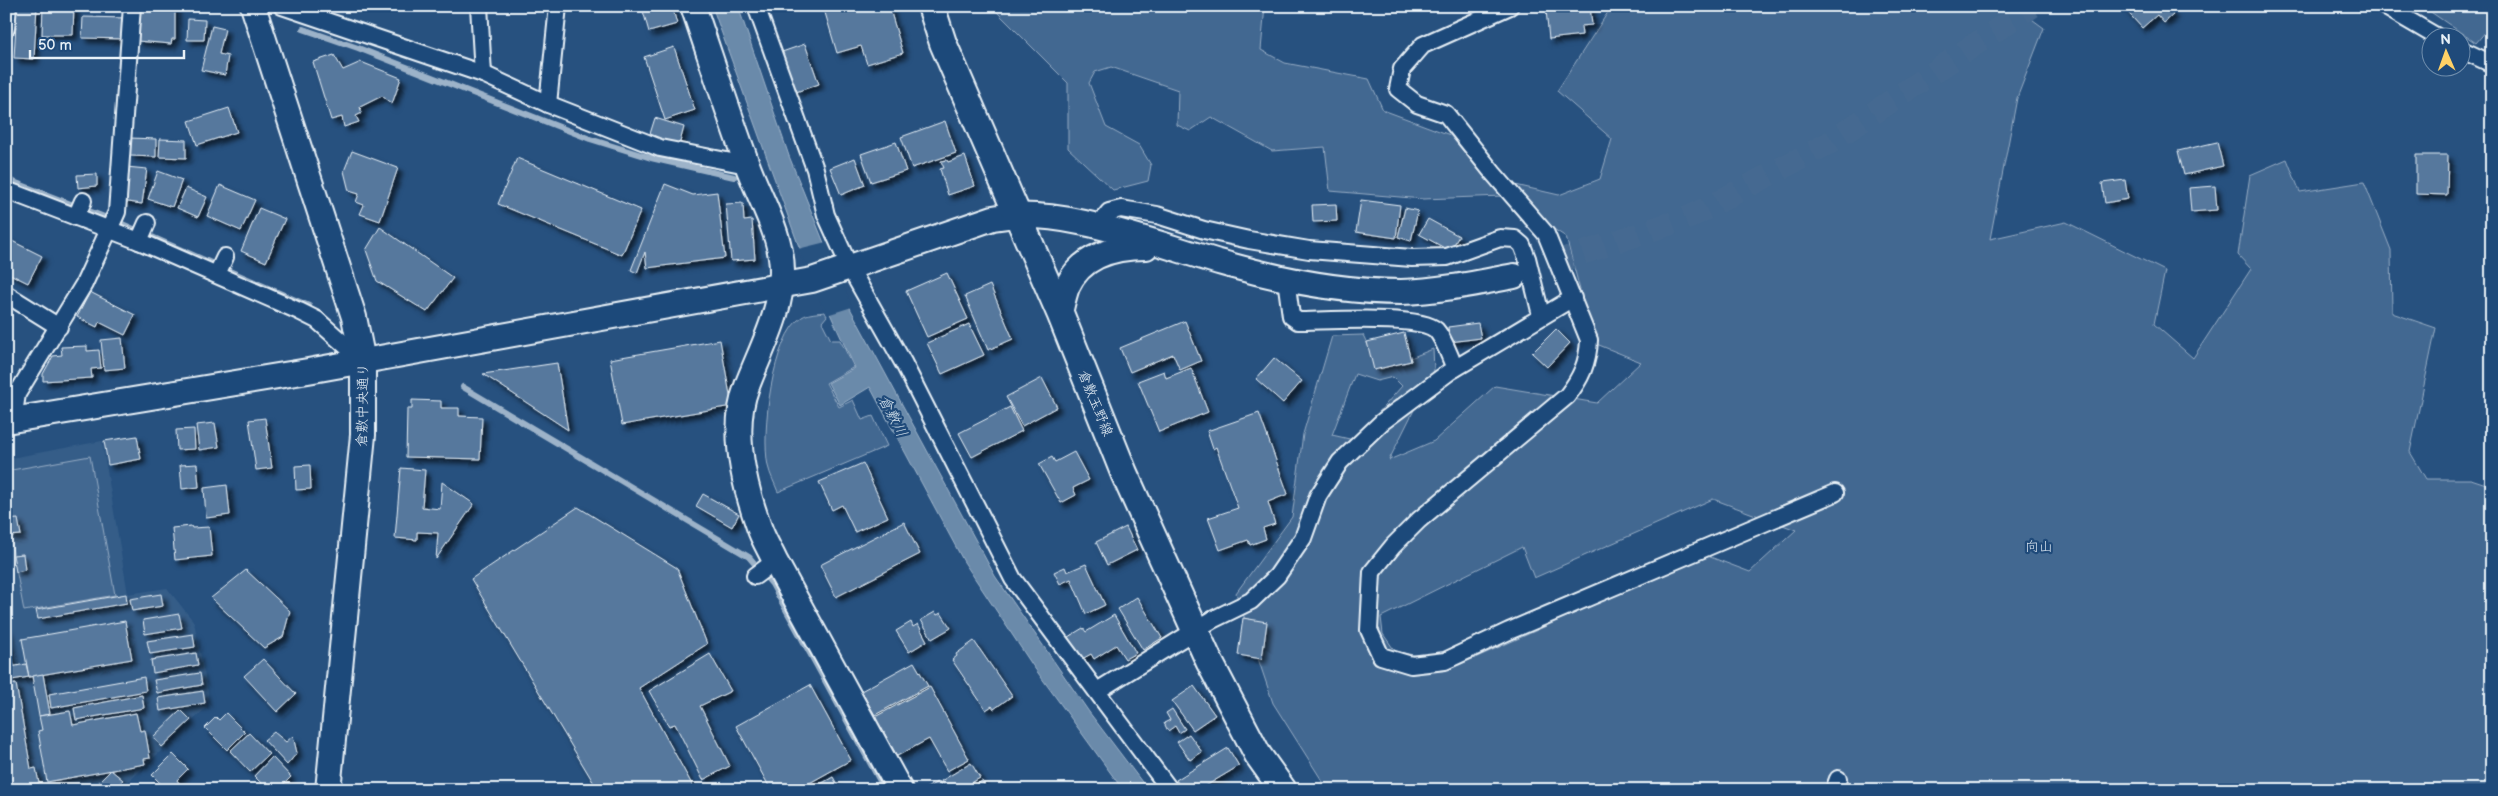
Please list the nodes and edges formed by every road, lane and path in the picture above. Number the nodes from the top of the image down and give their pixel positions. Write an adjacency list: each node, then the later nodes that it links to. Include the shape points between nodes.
1 (8, 6): 12 (street)
2 (132, 6): 21 (street)
3 (253, 6): 33 (street, 倉敷中央通り, via 354,317)
4 (282, 6): 16 (street)
5 (479, 6): 16 (street)
6 (558, 6): 17 (street)
7 (693, 6): 18 (street)
8 (756, 6): 24 (street, via 816,169 826,215)
9 (930, 6): 20 (main road, 倉敷玉野線)
10 (1510, 6): 29 (street, via 1423,45 1402,69 1398,89 1417,104 1446,114 1546,234)
11 (2384, 6): 13 (street)
12 (6, 28)
13 (2422, 28)
14 (2470, 54): 15 (street)
15 (2492, 64)
16 (483, 74): 17 (street)
17 (548, 104): 18 (street, via 660,148)
18 (747, 165): 27 (street, via 778,242)
19 (7, 192): 21 (street, via 80,208)
20 (1016, 215): 22 (street, via 1043,216); 24 (street, via 993,218); 30 (main road, 倉敷玉野線)
21 (112, 223): 32 (street, via 84,284); 33 (street, via 143,232 221,266 317,320)
22 (1097, 227): 23 (street); 31 (street, via 1109,212 1121,209 1204,230 1309,250 1412,258 1447,257 1500,238 1515,239 1522,245 1527,258)
23 (1166, 247): 26 (street); 30 (street, via 1106,251 1076,273 1067,286)
24 (845, 270): 27 (street); 38 (street, via 904,364 1013,579)
25 (1514, 276): 26 (street, via 1402,292 1338,288)
26 (1286, 279): 34 (street, via 1291,316 1298,321 1368,320 1421,324 1434,328 1442,338)
27 (781, 286): 33 (street); 40 (street, via 770,332 746,388 739,427 764,569)
28 (6, 294): 32 (street)
29 (1573, 298): 31 (street); 36 (street, via 1589,340 1588,358 1581,378 1567,396 1419,520 1372,572 1369,630 1381,656 1411,665 1445,662 1509,631)
30 (1060, 313): 37 (main road, 倉敷玉野線, via 1124,473)
31 (1541, 315): 34 (street)
32 (59, 327): 35 (street, via 17,394)
33 (363, 361): 35 (street); 39 (street, 倉敷中央通り, via 363,435)
34 (1455, 368): 37 (street, via 1382,422 1340,462 1318,496 1303,538 1278,576 1251,601)
35 (8, 418)
36 (1835, 493)
37 (1196, 631): 38 (street); 42 (main road, 倉敷玉野線, via 1232,709 1258,756)
38 (1097, 691): 41 (street)
39 (328, 790)
40 (900, 790)
41 (1170, 790)
42 (1283, 790)

